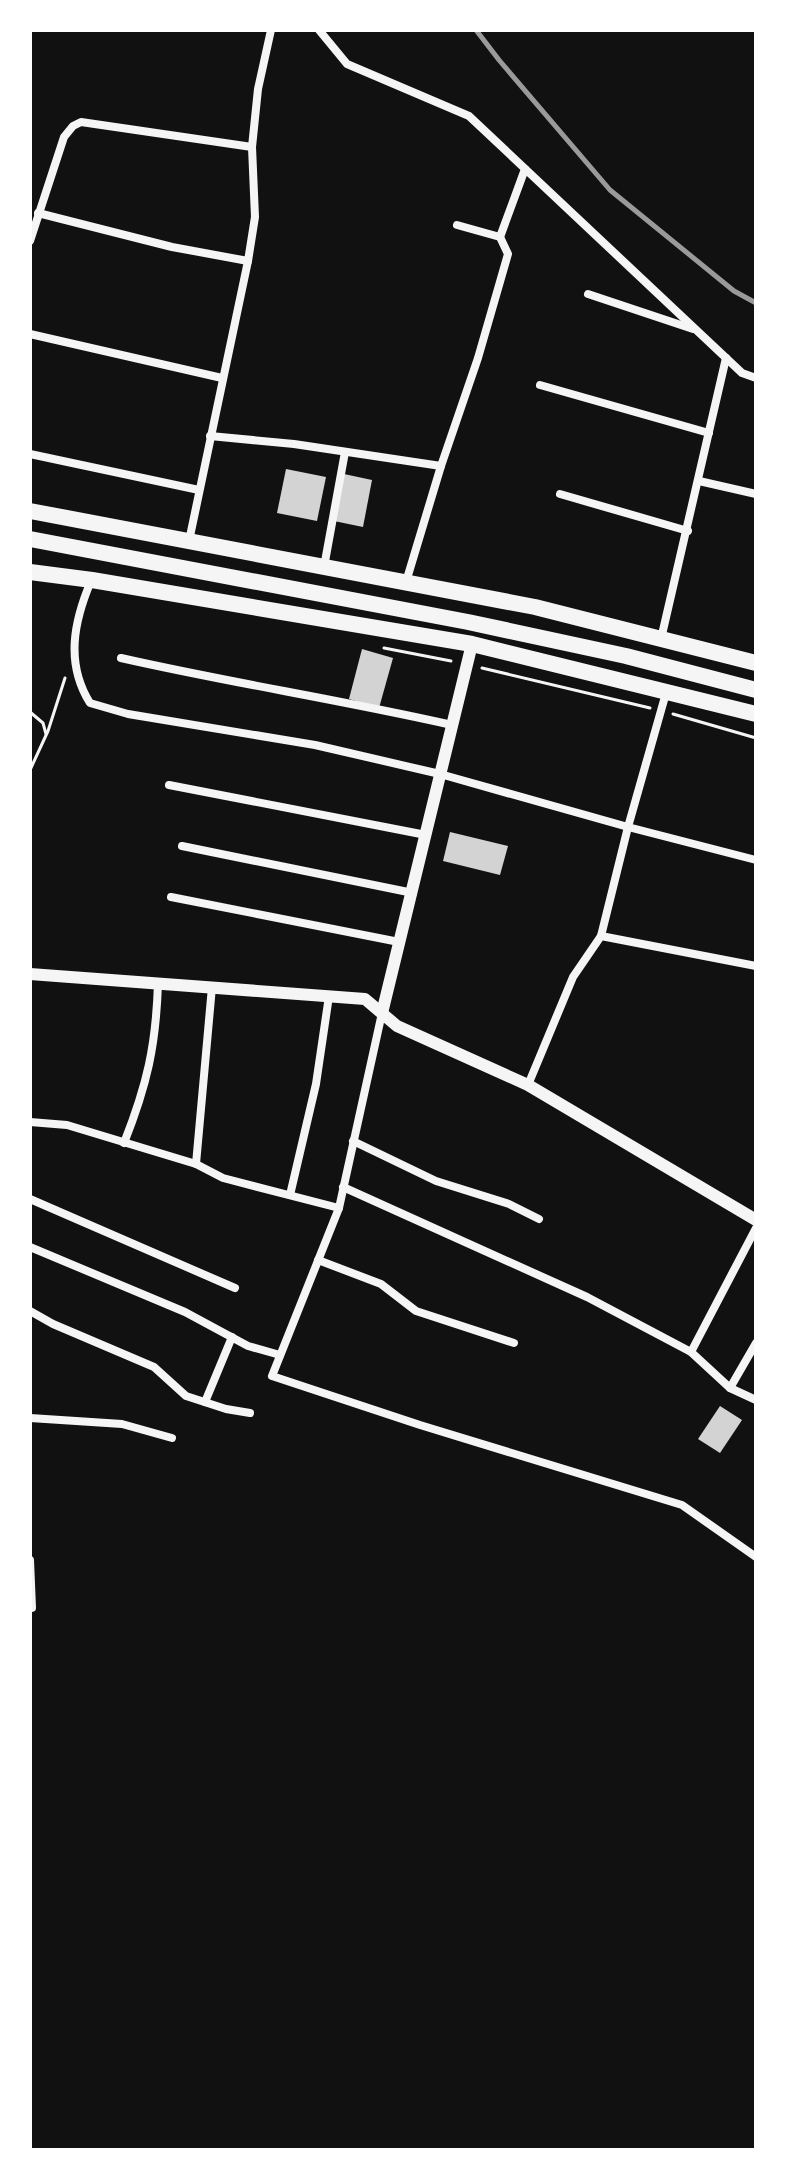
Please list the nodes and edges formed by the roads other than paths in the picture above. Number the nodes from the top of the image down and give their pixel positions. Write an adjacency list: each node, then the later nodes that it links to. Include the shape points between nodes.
1 (271, 30): 3 (street)
2 (319, 30): 4 (street, via 347,64 469,116)
3 (252, 147): 5 (street, via 81,122 64,137); 9 (street, via 255,217)
4 (525, 169): 7 (street); 11 (street)
5 (38, 213): 8 (street); 9 (street)
6 (457, 225): 7 (street)
7 (500, 237): 21 (street, via 508,254)
8 (30, 241)
9 (248, 261): 14 (street)
10 (588, 294): 11 (street)
11 (698, 331): 13 (street)
12 (30, 334): 14 (street)
13 (726, 358): 15 (street); 17 (street)
14 (222, 378): 18 (street)
15 (756, 378)
16 (540, 385): 17 (street)
17 (709, 433): 22 (street)
18 (210, 436): 19 (street); 23 (street)
19 (345, 452): 21 (street); 30 (street)
20 (30, 454): 23 (street)
21 (441, 466): 33 (street)
22 (699, 481): 25 (street); 27 (street)
23 (199, 490): 29 (street)
24 (560, 494): 27 (street)
25 (756, 494)
26 (30, 511): 29 (main road)
27 (688, 531): 34 (street)
28 (30, 539): 38 (main road, via 468,622)
29 (189, 541): 30 (main road)
30 (324, 567): 33 (main road)
31 (30, 572): 32 (main road)
32 (92, 580): 35 (main road); 42 (street, via 78,612 75,660 90,703)
33 (406, 583): 34 (main road, via 535,607)
34 (661, 639): 37 (main road)
35 (472, 644): 39 (main road); 41 (street)
36 (121, 658): 41 (street)
37 (756, 663)
38 (756, 690)
39 (666, 692): 40 (main road); 44 (street)
40 (756, 714)
41 (452, 725): 42 (street)
42 (440, 774): 44 (street); 45 (street)
43 (169, 785): 45 (street)
44 (628, 827): 47 (street); 50 (street)
45 (426, 835): 48 (street)
46 (182, 846): 48 (street)
47 (756, 860)
48 (413, 893): 51 (street)
49 (171, 897): 51 (street)
50 (601, 936): 52 (street); 58 (street, via 573,977)
51 (399, 942): 57 (street)
52 (756, 966)
53 (30, 974): 54 (street)
54 (158, 983): 55 (street); 61 (street, via 150,1067)
55 (212, 987): 56 (street); 62 (street)
56 (329, 996): 57 (street, via 365,999); 64 (street, via 316,1084)
57 (382, 1013): 58 (street, via 397,1026); 60 (street)
58 (528, 1085): 68 (street)
59 (30, 1122): 61 (street, via 67,1125)
60 (353, 1141): 63 (street); 67 (street, via 436,1181)
61 (124, 1143): 62 (street)
62 (196, 1164): 64 (street, via 223,1178)
63 (343, 1187): 66 (street); 77 (street, via 587,1297)
64 (290, 1195): 66 (street)
65 (30, 1199): 72 (street)
66 (339, 1208): 71 (street)
67 (539, 1219)
68 (756, 1220)
69 (756, 1228): 77 (street)
70 (30, 1247): 74 (street)
71 (318, 1260): 75 (street, via 381,1284 416,1311); 78 (street)
72 (235, 1288)
73 (30, 1311): 81 (street, via 154,1367 186,1396)
74 (232, 1337): 78 (street); 81 (street)
75 (514, 1343)
76 (756, 1343): 79 (street)
77 (691, 1352): 79 (street)
78 (280, 1355): 85 (street, via 272,1376 682,1505)
79 (730, 1388): 80 (street)
80 (756, 1400)
81 (205, 1402): 82 (street)
82 (250, 1413)
83 (30, 1418): 84 (street, via 122,1424)
84 (172, 1438)
85 (756, 1557)
86 (30, 1562): 87 (street)
87 (30, 1584): 88 (street)
88 (32, 1608)

